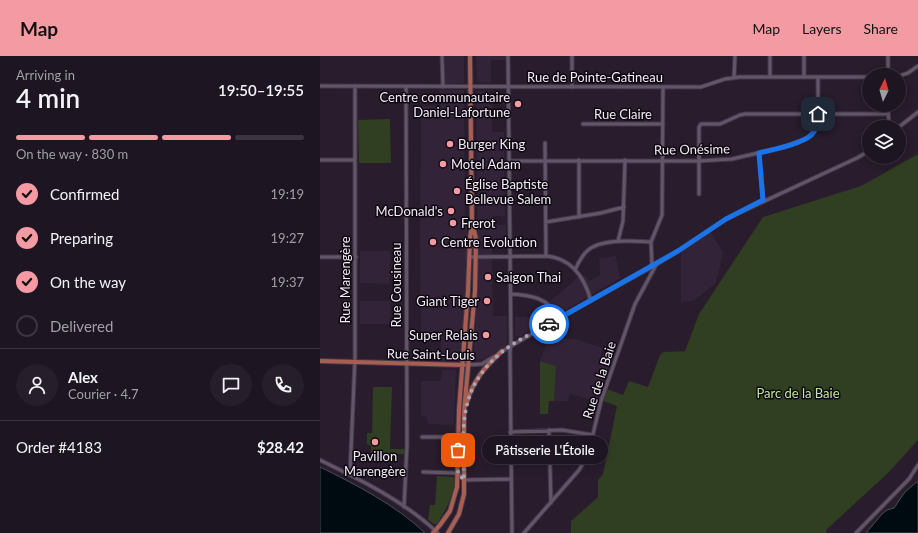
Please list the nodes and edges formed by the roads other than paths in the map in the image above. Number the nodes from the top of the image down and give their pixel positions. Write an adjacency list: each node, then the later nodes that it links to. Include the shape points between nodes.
1 (442, 56): 20 (street)
2 (470, 56): 21 (main road)
3 (508, 56): 22 (street)
4 (572, 56): 23 (street)
5 (734, 56): 12 (street)
6 (770, 56): 13 (street)
7 (804, 56): 14 (street)
8 (888, 56): 10 (street)
9 (918, 66): 11 (street)
10 (888, 68)
11 (906, 74)
12 (734, 77): 13 (street, Rue de Pointe-Gatineau); 24 (street, Rue de Pointe-Gatineau, via 701,87)
13 (770, 77): 14 (street, Rue de Pointe-Gatineau)
14 (804, 77): 15 (street, Rue de Pointe-Gatineau)
15 (818, 77): 16 (street, Rue de Pointe-Gatineau); 26 (street, Rue Onésime)
16 (862, 78)
17 (320, 86): 18 (street, Rue de Pointe-Gatineau)
18 (355, 86): 19 (street, Rue de Pointe-Gatineau); 36 (street, Rue Marengère)
19 (406, 87): 20 (street, Rue de Pointe-Gatineau); 67 (street, Rue Cousineau)
20 (443, 87): 21 (street, Rue de Pointe-Gatineau)
21 (470, 87): 22 (street, Rue de Pointe-Gatineau); 48 (main road)
22 (508, 87): 23 (street, Rue de Pointe-Gatineau); 41 (street)
23 (572, 87): 24 (street, Rue de Pointe-Gatineau)
24 (663, 87): 31 (street)
25 (918, 112): 29 (street)
26 (818, 114): 27 (street); 33 (street, Rue Onésime, via 818,123 812,135 784,147); 42 (street, via 745,114 720,124 701,124)
27 (888, 114): 28 (street)
28 (888, 120)
29 (906, 121)
30 (583, 124): 31 (street, Rue Claire)
31 (663, 124): 40 (street)
32 (545, 143): 37 (street)
33 (759, 153): 42 (street, Rue Onésime, via 732,159); 44 (street)
34 (862, 155): 44 (street, Rue Saint-Louis)
35 (320, 160): 36 (street)
36 (355, 160): 54 (street, Rue Marengère)
37 (545, 160): 38 (street, Rue Onésime); 41 (street, Rue Onésime); 47 (street)
38 (579, 160): 39 (street, Rue Onésime); 46 (street)
39 (625, 160): 40 (street, Rue Onésime); 45 (street)
40 (663, 160): 42 (street, Rue Onésime); 50 (street, via 662,215)
41 (509, 161): 51 (street)
42 (699, 161): 43 (street)
43 (699, 194)
44 (763, 200): 57 (street, Rue Saint-Louis, via 726,219)
45 (624, 207): 46 (street); 49 (street)
46 (579, 217): 47 (street)
47 (546, 222): 52 (street)
48 (472, 223): 55 (main road); 56 (main road, via 476,239)
49 (618, 242): 50 (street); 59 (street, via 591,248)
50 (651, 242): 58 (street)
51 (510, 256): 52 (street); 56 (street); 60 (street)
52 (546, 256): 59 (street, via 557,258)
53 (320, 257): 54 (street)
54 (356, 257): 66 (street, Rue Marengère)
55 (470, 257): 56 (street); 68 (main road)
56 (476, 257): 69 (main road)
57 (656, 264): 58 (street, Rue Saint-Louis); 73 (street, Rue de la Baie, via 633,310 601,401)
58 (652, 266): 61 (street, Rue Saint-Louis)
59 (575, 270): 61 (street, via 587,287)
60 (511, 294): 62 (street, via 530,295 542,300); 63 (street)
61 (590, 301): 62 (street, Rue Saint-Louis)
62 (559, 318): 63 (street, Rue Saint-Louis)
63 (511, 346): 64 (street, Rue Saint-Louis); 72 (street)
64 (502, 351): 69 (street, Rue Saint-Louis, via 482,364); 70 (main road, via 479,376)
65 (320, 361): 66 (main road, Rue Saint-Louis)
66 (355, 362): 67 (main road, Rue Saint-Louis); 81 (street, Rue Marengère)
67 (406, 364): 68 (main road, Rue Saint-Louis); 85 (street, Rue Cousineau, via 407,453)
68 (462, 365): 69 (main road, Rue Saint-Louis); 75 (main road)
69 (468, 365): 70 (main road)
70 (464, 412): 76 (main road)
71 (549, 430): 72 (street); 73 (street, via 576,431); 84 (street)
72 (510, 432): 83 (street)
73 (593, 435): 84 (street, Rue de la Baie, via 588,455 579,470)
74 (422, 437): 75 (street)
75 (458, 437): 76 (street); 80 (main road)
76 (464, 438): 82 (main road)
77 (320, 460): 81 (street)
78 (918, 465): 90 (street, via 909,480)
79 (423, 472): 80 (street)
80 (458, 473): 82 (street); 86 (main road, via 454,500)
81 (350, 474): 85 (street)
82 (464, 480): 83 (street); 87 (main road, via 461,507)
83 (511, 480): 88 (street)
84 (551, 504): 89 (street, Rue de la Baie)
85 (404, 507): 86 (street)
86 (435, 532)
87 (448, 533)
88 (512, 533)
89 (524, 533)
90 (856, 533)

